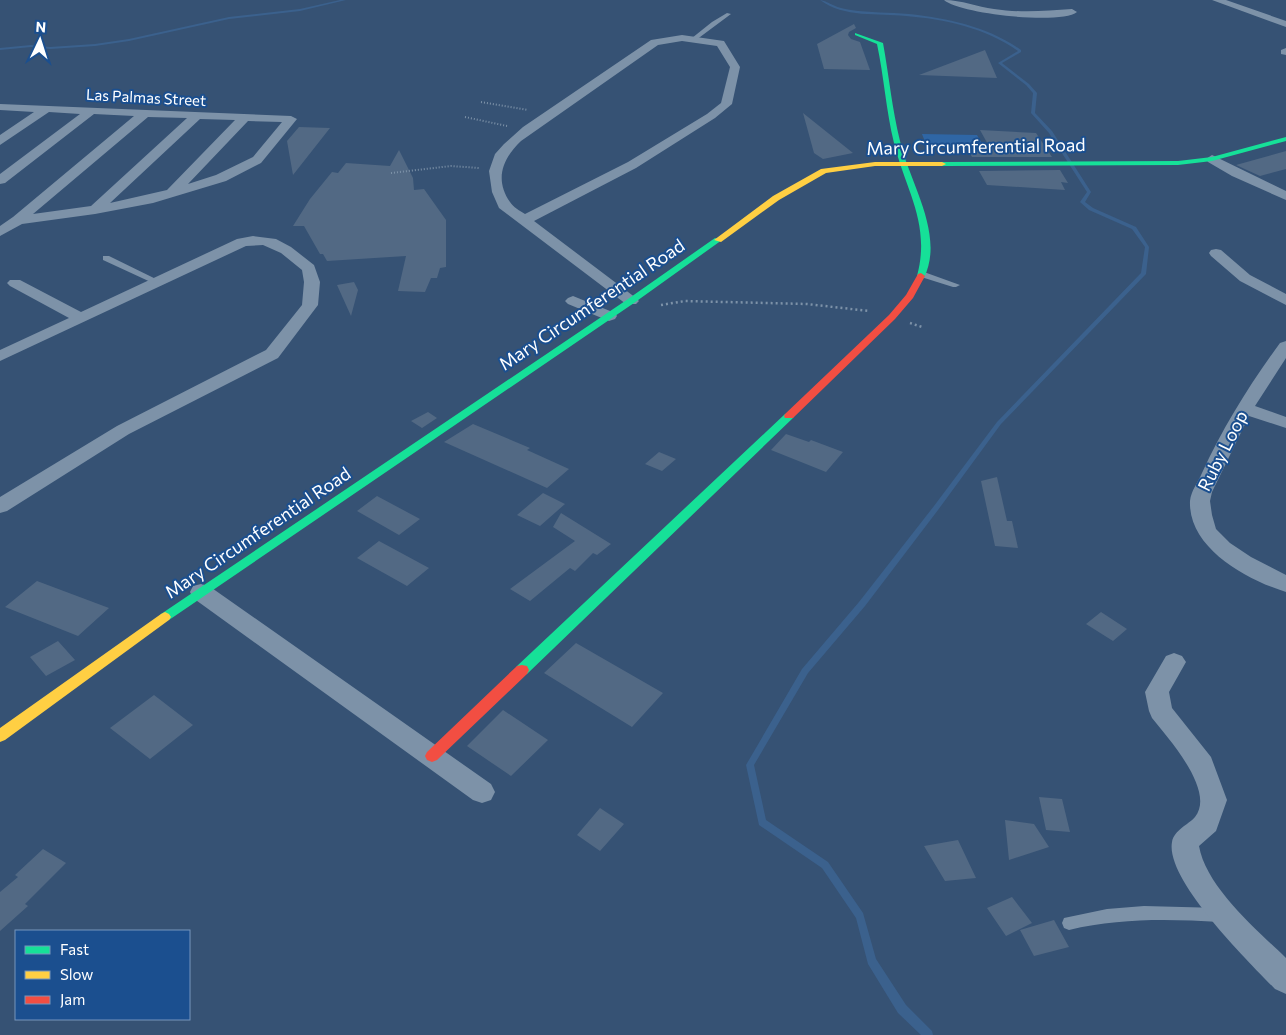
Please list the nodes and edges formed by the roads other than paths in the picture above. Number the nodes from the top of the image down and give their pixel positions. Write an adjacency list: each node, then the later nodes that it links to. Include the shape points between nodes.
1 (950, 0): 3 (street, via 1008,14)
2 (1217, 0): 5 (street)
3 (1072, 12)
4 (729, 14): 7 (lane)
5 (1286, 24)
6 (857, 34): 17 (street, via 880,43)
7 (694, 39): 23 (street, via 654,42 509,145 495,170 495,185 504,205); 23 (street, via 720,43 736,67 726,104 632,165)
8 (0, 107): 9 (street, Las Palmas Street)
9 (46, 109): 10 (street, Las Palmas Street); 15 (street)
10 (92, 110): 11 (street, Las Palmas Street); 18 (street)
11 (144, 113): 12 (street, Las Palmas Street); 22 (street)
12 (196, 116): 13 (street, Las Palmas Street); 21 (street)
13 (245, 117): 19 (street); 19 (street, Las Palmas Street, via 291,119 258,160 221,178)
14 (1286, 139): 16 (street, Mary Circumferential Road)
15 (0, 142)
16 (1212, 159): 17 (street, Mary Circumferential Road, via 1156,164); 20 (street)
17 (904, 164): 27 (street, via 928,253); 33 (street, Mary Circumferential Road, via 834,168 818,174 776,198)
18 (0, 180)
19 (169, 196): 21 (street)
20 (1286, 196)
21 (95, 210): 22 (street)
22 (18, 220): 24 (street)
23 (526, 220): 33 (street)
24 (0, 232)
25 (1216, 253): 31 (street, via 1245,278)
26 (106, 258): 28 (lane)
27 (921, 274): 30 (lane); 45 (street, via 919,282 892,317)
28 (158, 282): 35 (street); 40 (street, via 242,242 256,240 272,241 285,249 309,268 312,282 310,304 272,354 124,430)
29 (15, 283): 35 (street)
30 (956, 285)
31 (1286, 300)
32 (573, 301): 34 (street)
33 (631, 301): 34 (street, Mary Circumferential Road)
34 (614, 312): 42 (street, Mary Circumferential Road)
35 (81, 318): 37 (street)
36 (1286, 346): 38 (street, Ruby Loop)
37 (0, 356)
38 (1244, 408): 39 (street); 41 (street, Ruby Loop, via 1199,500 1206,531 1220,546 1241,560)
39 (1286, 423)
40 (0, 506)
41 (1286, 584)
42 (201, 592): 44 (street, Mary Circumferential Road); 45 (street)
43 (1174, 662): 47 (street, via 1157,692 1162,710 1202,765 1214,800 1207,823 1184,842 1184,851 1210,898)
44 (0, 736)
45 (432, 756): 46 (street)
46 (482, 792)
47 (1226, 915): 48 (lane, via 1138,912 1097,916); 49 (street)
48 (1069, 923)
49 (1286, 979)

